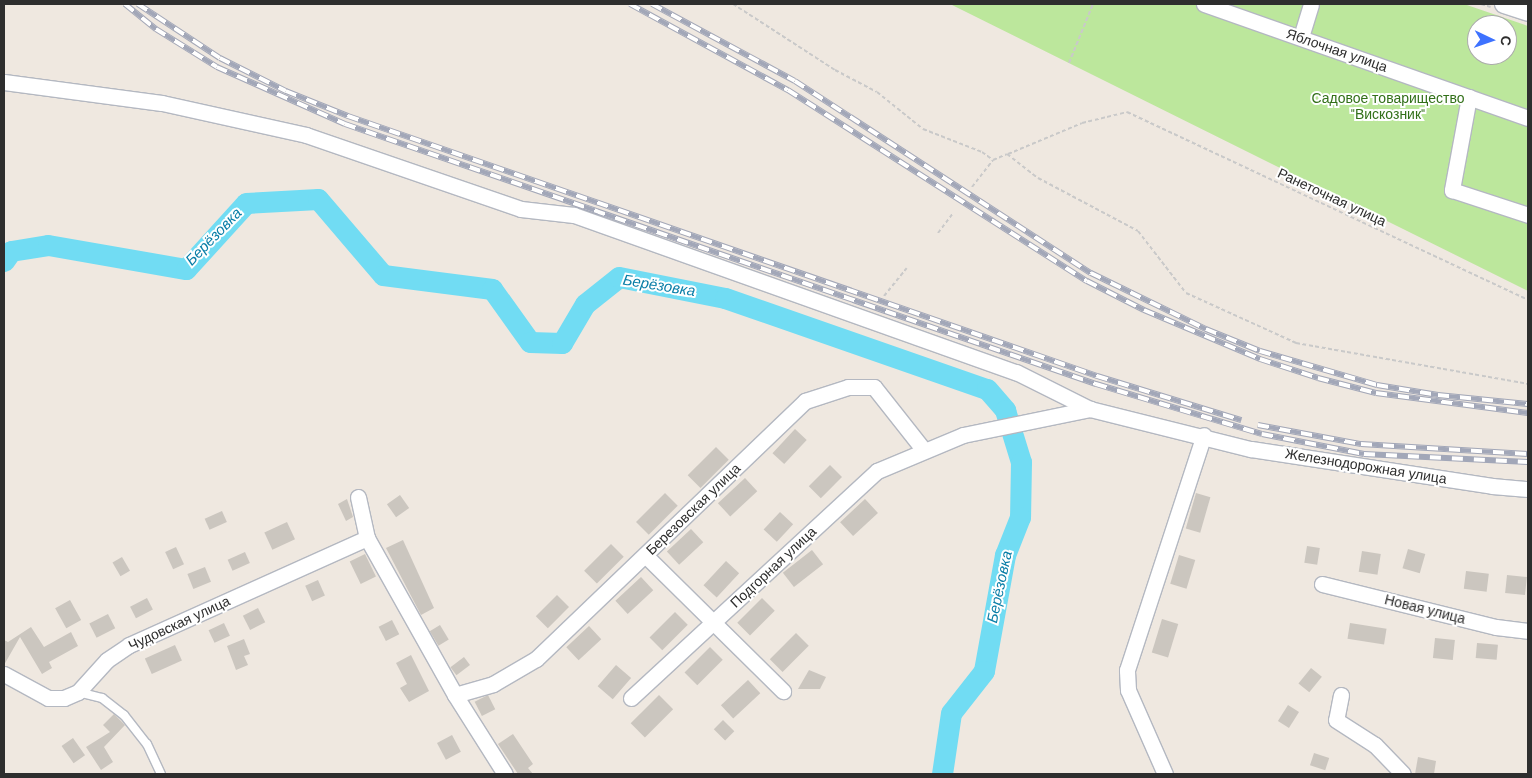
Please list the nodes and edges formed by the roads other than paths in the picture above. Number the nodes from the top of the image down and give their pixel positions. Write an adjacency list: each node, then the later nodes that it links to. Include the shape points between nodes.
1 (1204, 4): 5 (street, Яблочная улица)
2 (1311, 4): 5 (street)
3 (1504, 4): 4 (street)
4 (1528, 12)
5 (1300, 36): 7 (street, Яблочная улица)
6 (4, 82): 10 (street, via 162,102 306,135 521,209 574,215 1016,372)
7 (1469, 97): 8 (street, Яблочная улица); 9 (street, via 1452,190)
8 (1528, 118)
9 (1528, 216)
10 (1090, 409): 11 (street, Железнодорожная улица); 12 (street, Подгорная улица, via 994,428)
11 (1204, 435): 13 (street, Железнодорожная улица, via 1251,449); 28 (street, via 1126,679)
12 (924, 449): 16 (street, Березовская улица, via 874,387 848,387 805,402); 18 (street, Подгорная улица, via 877,471)
13 (1528, 489)
14 (358, 498): 15 (street)
15 (367, 538): 22 (street, Чудовская улица, via 129,645 106,660); 23 (street)
16 (645, 555): 18 (street); 23 (street, Березовская улица, via 536,659 493,684)
17 (1322, 584): 19 (street, Новая улица, via 1496,627)
18 (715, 621): 21 (street); 25 (street, Подгорная улица)
19 (1528, 631)
20 (4, 674): 22 (street, via 48,698 64,698)
21 (784, 691)
22 (78, 692): 26 (lane, via 102,698 124,715 147,744)
23 (455, 695): 27 (street)
24 (1341, 695): 29 (street, via 1336,720 1375,745)
25 (631, 698)
26 (162, 774)
27 (504, 774)
28 (1165, 774)
29 (1403, 774)

